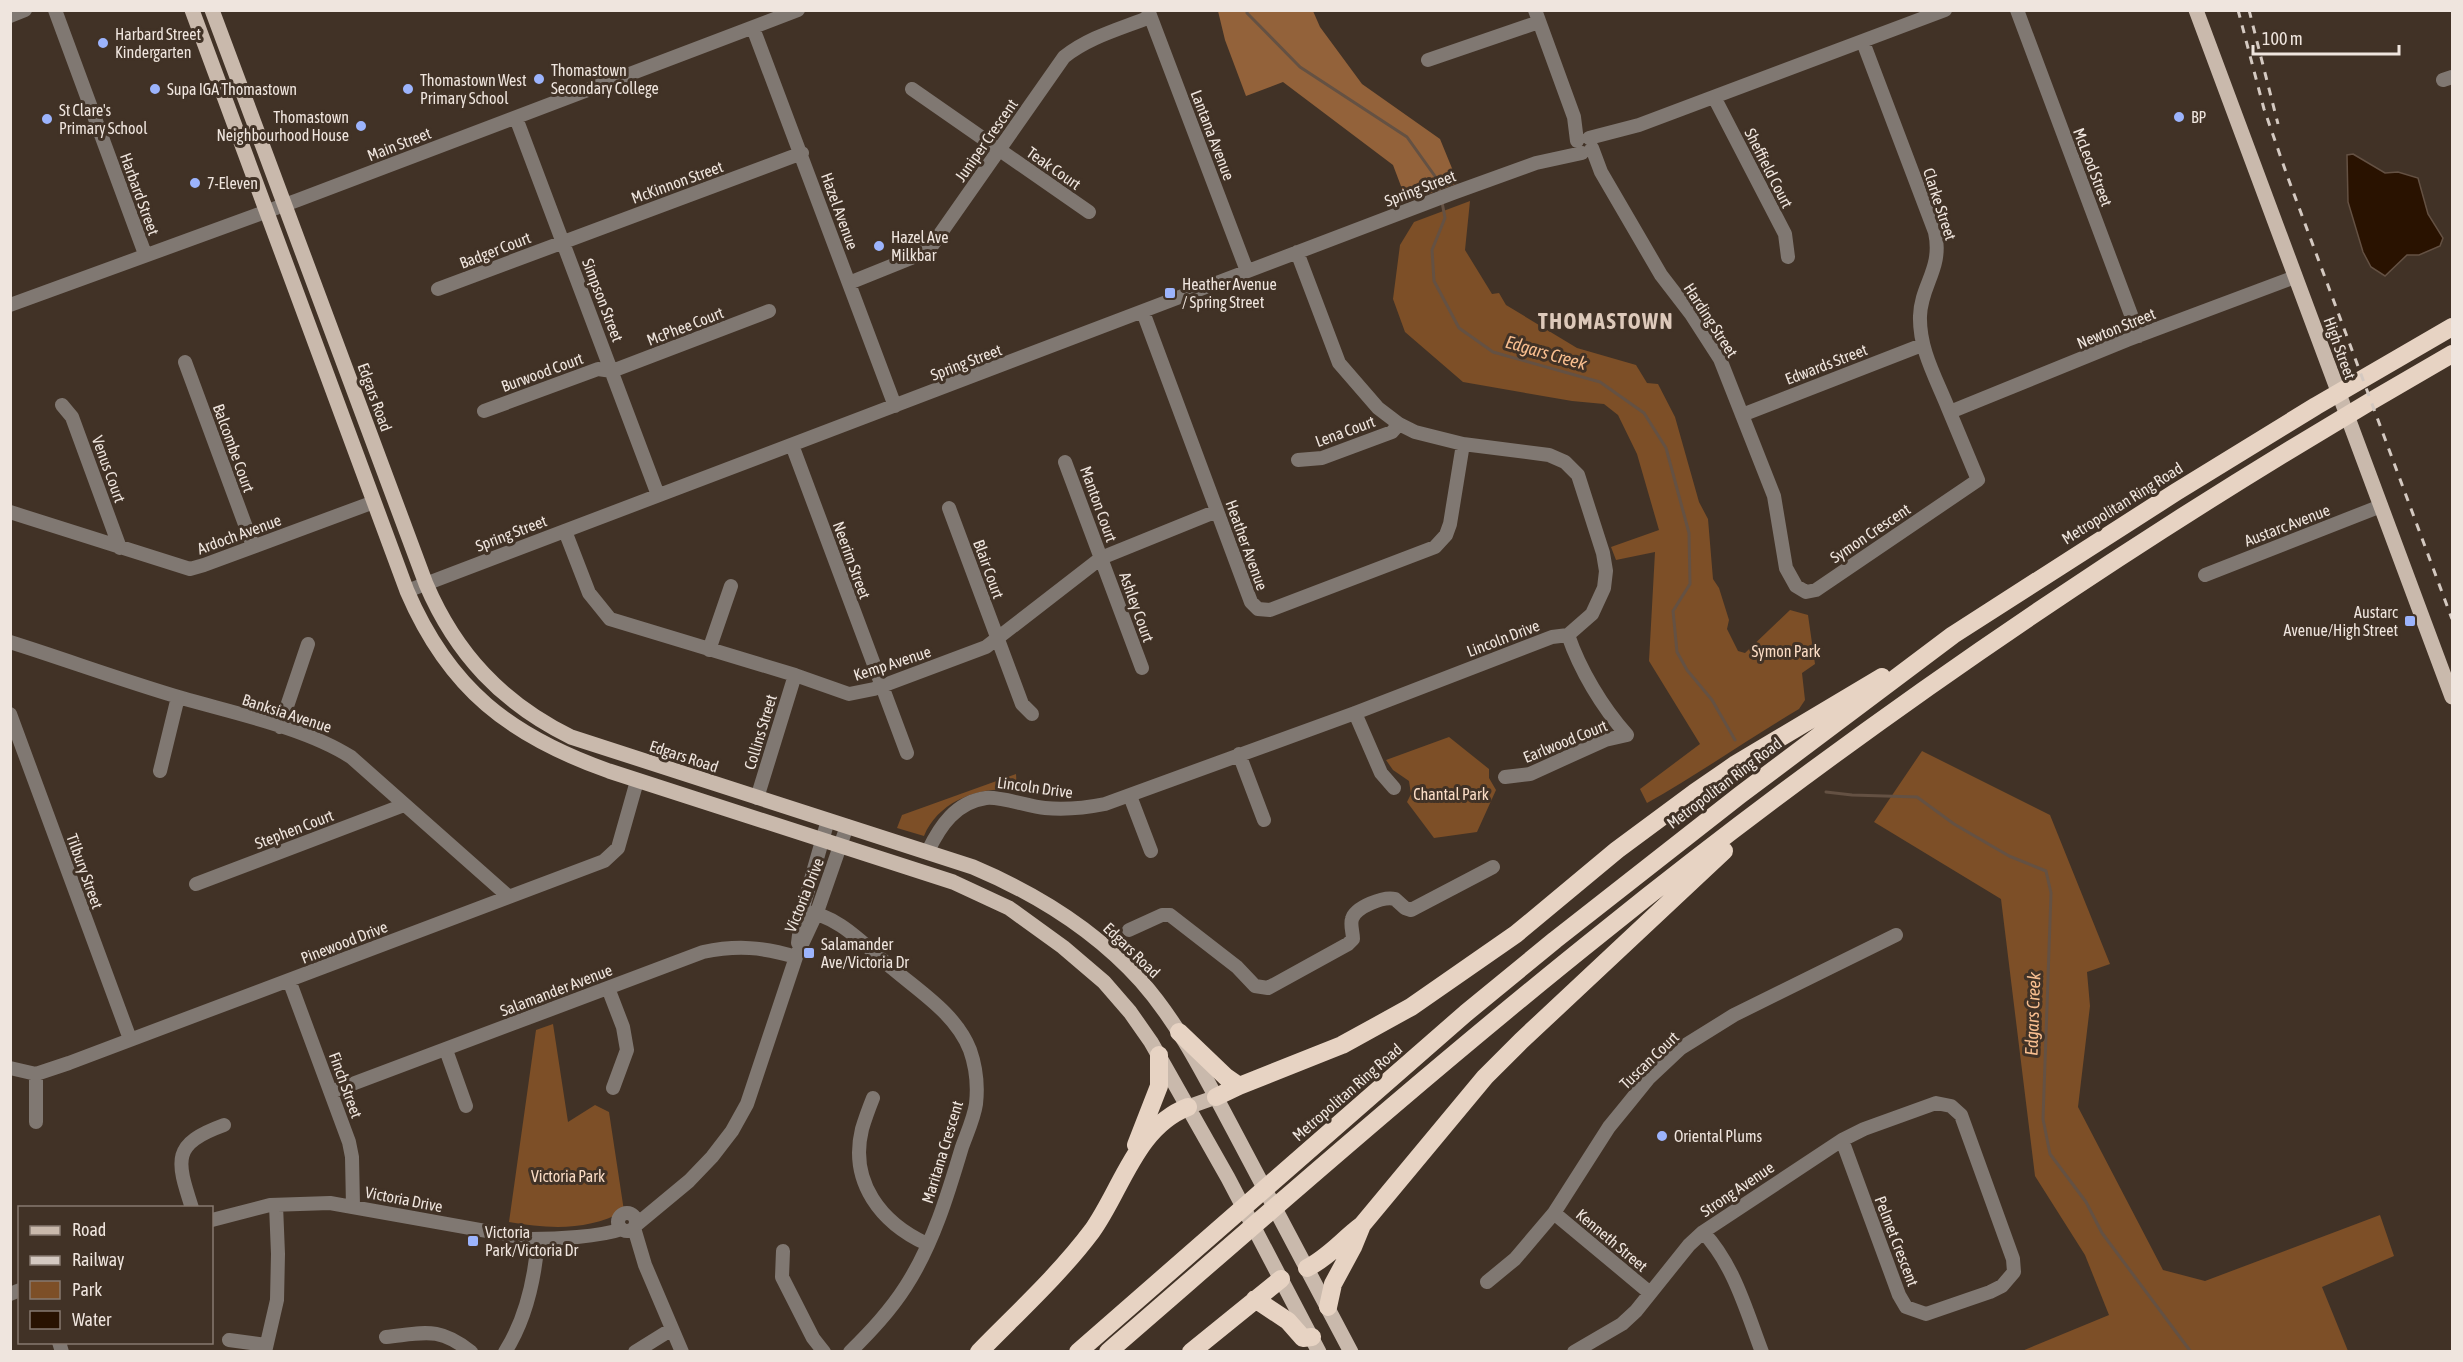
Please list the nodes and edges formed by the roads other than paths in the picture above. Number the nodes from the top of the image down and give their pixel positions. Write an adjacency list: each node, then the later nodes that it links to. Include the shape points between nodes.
1 (25, 10): 10 (street)
2 (55, 10): 26 (street, Harbard Street)
3 (192, 10): 22 (main road)
4 (212, 10): 21 (main road, Edgars Road)
5 (798, 10): 12 (street, Main Street)
6 (1945, 10): 13 (street, Spring Street)
7 (2017, 10): 36 (street, McLeod Street)
8 (2196, 10): 29 (main road, High Street)
9 (1149, 14): 19 (street, Juniper Crescent, via 1078,45 1064,57); 28 (street, Lantana Avenue)
10 (10, 16)
11 (1537, 16): 14 (street); 18 (street, Harding Street)
12 (753, 28): 17 (street, Main Street); 20 (street, Hazel Avenue)
13 (1863, 42): 16 (street, Spring Street); 37 (street, Clarke Street, via 1939,248 1920,315)
14 (1428, 60)
15 (912, 89): 19 (street, Teak Court)
16 (1714, 97): 18 (street, Spring Street); 27 (street, Sheffield Court, via 1785,234)
17 (516, 118): 21 (street, Main Street); 24 (street, Simpson Street)
18 (1585, 145): 25 (street, Spring Street); 45 (street, Harding Street, via 1661,275 1720,358)
19 (999, 150): 23 (street, Teak Court); 30 (street, Juniper Crescent, via 931,247)
20 (802, 153): 24 (street, McKinnon Street); 30 (street, Hazel Avenue)
21 (284, 204): 22 (street, Main Street); 63 (main road, Edgars Road)
22 (265, 210): 26 (street, Main Street); 53 (main road)
23 (1089, 212)
24 (563, 241): 31 (street, Badger Court); 40 (street, Simpson Street)
25 (1297, 252): 28 (street, Spring Street); 46 (street, Lincoln Drive, via 1339,363 1366,396)
26 (145, 254): 32 (street, Main Street)
27 (1788, 257)
28 (1247, 271): 34 (street, Spring Street)
29 (2295, 277): 36 (street, Newton Street); 54 (main road, High Street)
30 (849, 283): 42 (street, Hazel Avenue)
31 (438, 289)
32 (10, 305)
33 (769, 311): 40 (street, McPhee Court)
34 (1143, 312): 42 (street, Spring Street); 56 (street, Heather Avenue)
35 (2452, 327): 67 (highway, Metropolitan Ring Road, via 2316,406)
36 (2139, 336): 44 (street, Newton Street)
37 (1922, 345): 44 (street, Clarke Street); 45 (street, Edwards Street)
38 (2452, 354): 83 (highway, via 2057,597)
39 (185, 362): 59 (street, Balcombe Court)
40 (612, 370): 43 (street, Burwood Court, via 598,369); 51 (street, Simpson Street)
41 (62, 405): 60 (street, Venus Court, via 72,417)
42 (895, 406): 48 (street, Spring Street)
43 (484, 411)
44 (1950, 412): 52 (street, Symon Crescent, via 1978,480 1816,590 1806,592 1796,586 1786,568)
45 (1742, 415): 52 (street, Harding Street)
46 (1399, 424): 47 (street, Lincoln Drive, via 1434,439); 49 (street, Lena Court, via 1392,432 1323,458)
47 (1463, 444): 56 (street, Heather Avenue, via 1450,524 1441,542 1270,610 1258,609 1251,602); 66 (street, Lincoln Drive, via 1549,455 1565,462 1578,475 1606,570 1604,588 1592,614)
48 (792, 445): 51 (street, Spring Street); 74 (street, Neerim Street)
49 (1298, 460)
50 (1065, 462): 61 (street, Manton Court)
51 (658, 495): 58 (street, Spring Street)
52 (1774, 496)
53 (374, 502): 59 (street, Ardoch Avenue); 65 (main road)
54 (2380, 506): 62 (street, Austarc Avenue); 76 (main road, High Street)
55 (949, 508): 68 (street, Blair Court)
56 (1217, 511): 61 (street, Kemp Avenue)
57 (10, 512): 60 (street, Ardoch Avenue)
58 (565, 531): 63 (street, Spring Street); 71 (street, Kemp Avenue, via 589,593 610,619)
59 (253, 546): 60 (street, Ardoch Avenue, via 190,569)
60 (120, 548)
61 (1101, 558): 68 (street, Kemp Avenue); 72 (street, Ashley Court)
62 (2205, 575)
63 (426, 584): 65 (street, Spring Street); 89 (main road, Edgars Road, via 442,619 489,681 550,727 594,746)
64 (731, 586): 71 (street)
65 (407, 591): 86 (main road, via 428,634 448,663 498,715 558,752)
66 (1568, 635): 77 (street, Lincoln Drive, via 1552,637); 85 (street, Earlwood Court, via 1612,718 1627,735 1605,740 1530,774)
67 (1953, 635): 113 (highway, via 1736,764 1617,850 1516,934 1411,1007 1342,1045); 144 (highway, Metropolitan Ring Road, via 1531,959)
68 (997, 640): 74 (street, Kemp Avenue); 79 (street, Blair Court, via 1022,704)
69 (10, 642): 75 (street, Banksia Avenue)
70 (308, 644): 80 (street)
71 (709, 650): 73 (street, Kemp Avenue)
72 (1142, 668)
73 (795, 675): 74 (street, Kemp Avenue, via 849,694); 89 (street, Collins Street)
74 (882, 686): 81 (street, Neerim Street)
75 (178, 697): 80 (street, Banksia Avenue); 84 (street)
76 (2452, 697)
77 (1355, 713): 82 (street, Lincoln Drive); 87 (street, via 1381,773)
78 (10, 714): 108 (street, Tilbury Street)
79 (1032, 714)
80 (280, 727): 90 (street, Banksia Avenue, via 338,748)
81 (907, 753)
82 (1239, 754): 88 (street, Lincoln Drive); 91 (street)
83 (1814, 770): 131 (highway, via 1521,1041 1454,1113); 136 (highway, via 1603,931)
84 (160, 771)
85 (1505, 777)
86 (638, 780): 94 (main road); 100 (street, Pinewood Drive, via 618,848 604,861)
87 (1394, 788)
88 (1130, 796): 96 (street, Lincoln Drive, via 1078,810 987,797 960,807 941,825); 97 (street)
89 (757, 798): 92 (main road, Edgars Road)
90 (404, 805): 99 (street, Stephen Court); 100 (street, Banksia Avenue)
91 (1264, 819)
92 (828, 820): 93 (main road, Edgars Road); 94 (street, Victoria Drive)
93 (848, 826): 95 (street, Victoria Drive); 96 (main road, Edgars Road)
94 (821, 839): 95 (main road); 101 (street, Victoria Drive)
95 (841, 845): 101 (street, Victoria Drive); 110 (main road, via 953,882 1009,908 1064,946 1104,982 1130,1011)
96 (928, 851): 107 (main road, Edgars Road, via 1015,885 1061,913 1122,962)
97 (1151, 852)
98 (1493, 867): 102 (street, via 1410,910 1395,899 1380,899 1354,914 1353,939 1348,944 1268,988 1255,986 1237,967 1170,915)
99 (196, 884)
100 (508, 896): 105 (street, Pinewood Drive)
101 (811, 914): 104 (street, Victoria Drive); 134 (street, Maritana Crescent, via 840,926 944,1012 966,1041 976,1072 975,1105)
102 (1130, 930)
103 (1896, 935): 128 (street, Tuscan Court, via 1734,1015 1681,1048 1648,1079 1615,1120)
104 (796, 957): 106 (street, Salamander Avenue, via 758,947 728,947 703,952); 130 (street, Victoria Drive, via 747,1104 732,1131 689,1181)
105 (289, 980): 108 (street, Pinewood Drive); 115 (street, Finch Street)
106 (608, 988): 109 (street, Salamander Avenue); 114 (street, via 627,1050)
107 (1179, 1032): 113 (highway); 116 (main road, Edgars Road)
108 (130, 1039): 112 (street, Pinewood Drive)
109 (446, 1050): 115 (street, Salamander Avenue); 118 (street)
110 (1159, 1055): 120 (main road); 124 (highway, via 1159,1086)
111 (10, 1068): 112 (street)
112 (36, 1074): 121 (street)
113 (1239, 1086): 116 (highway)
114 (613, 1088)
115 (331, 1092): 127 (street, Finch Street, via 350,1142)
116 (1216, 1097): 120 (main road); 137 (main road, Edgars Road)
117 (873, 1098): 134 (street, via 861,1130 863,1178 877,1208 898,1228)
118 (466, 1106)
119 (1951, 1106): 123 (street, Strong Avenue, via 1936,1103); 123 (street, Pelmet Crescent, via 1961,1115 2013,1259 2014,1272 2002,1286 1990,1292 1926,1314 1906,1307 1899,1295)
120 (1188, 1107): 124 (highway, via 1159,1124); 138 (main road)
121 (36, 1122)
122 (225, 1125): 126 (street, via 193,1139 183,1154 181,1171)
123 (1842, 1140): 132 (street, Strong Avenue)
124 (1129, 1166): 155 (highway, via 1081,1245)
125 (273, 1205): 127 (street, Victoria Drive, via 314,1202); 129 (street, Victoria Drive); 148 (street, via 277,1300)
126 (191, 1206)
127 (353, 1206): 133 (street, Victoria Drive)
128 (1554, 1214): 139 (street, Tuscan Court, via 1515,1259); 140 (street, Kenneth Street)
129 (213, 1220)
130 (628, 1225): 133 (street, Victoria Drive, via 592,1234); 143 (street)
131 (1362, 1225): 137 (highway, via 1326,1257); 142 (highway, via 1334,1284)
132 (1703, 1232): 140 (street, Strong Avenue); 163 (street, via 1730,1267)
133 (534, 1239): 150 (street, via 528,1298)
134 (927, 1244): 154 (street, Maritana Crescent, via 889,1310)
135 (783, 1251): 153 (street, via 782,1276)
136 (1210, 1263): 158 (highway); 159 (highway)
137 (1307, 1268): 138 (main road); 142 (main road, Edgars Road)
138 (1281, 1279): 141 (highway); 147 (main road)
139 (1487, 1282)
140 (1650, 1293): 162 (street, Strong Avenue, via 1622,1324)
141 (1255, 1299): 147 (highway); 160 (highway)
142 (1328, 1307): 161 (main road, Edgars Road)
143 (672, 1329): 151 (street); 152 (street)
144 (1106, 1329): 156 (highway); 157 (highway, Metropolitan Ring Road)
145 (386, 1337): 149 (street, via 436,1332 458,1341)
146 (229, 1340): 148 (street)
147 (1316, 1344)
148 (266, 1348)
149 (471, 1352)
150 (505, 1352)
151 (635, 1352)
152 (681, 1352)
153 (824, 1352)
154 (850, 1352)
155 (979, 1352)
156 (1073, 1352)
157 (1078, 1352)
158 (1108, 1352)
159 (1126, 1352)
160 (1191, 1352)
161 (1351, 1352)
162 (1574, 1352)
163 (1762, 1352)

